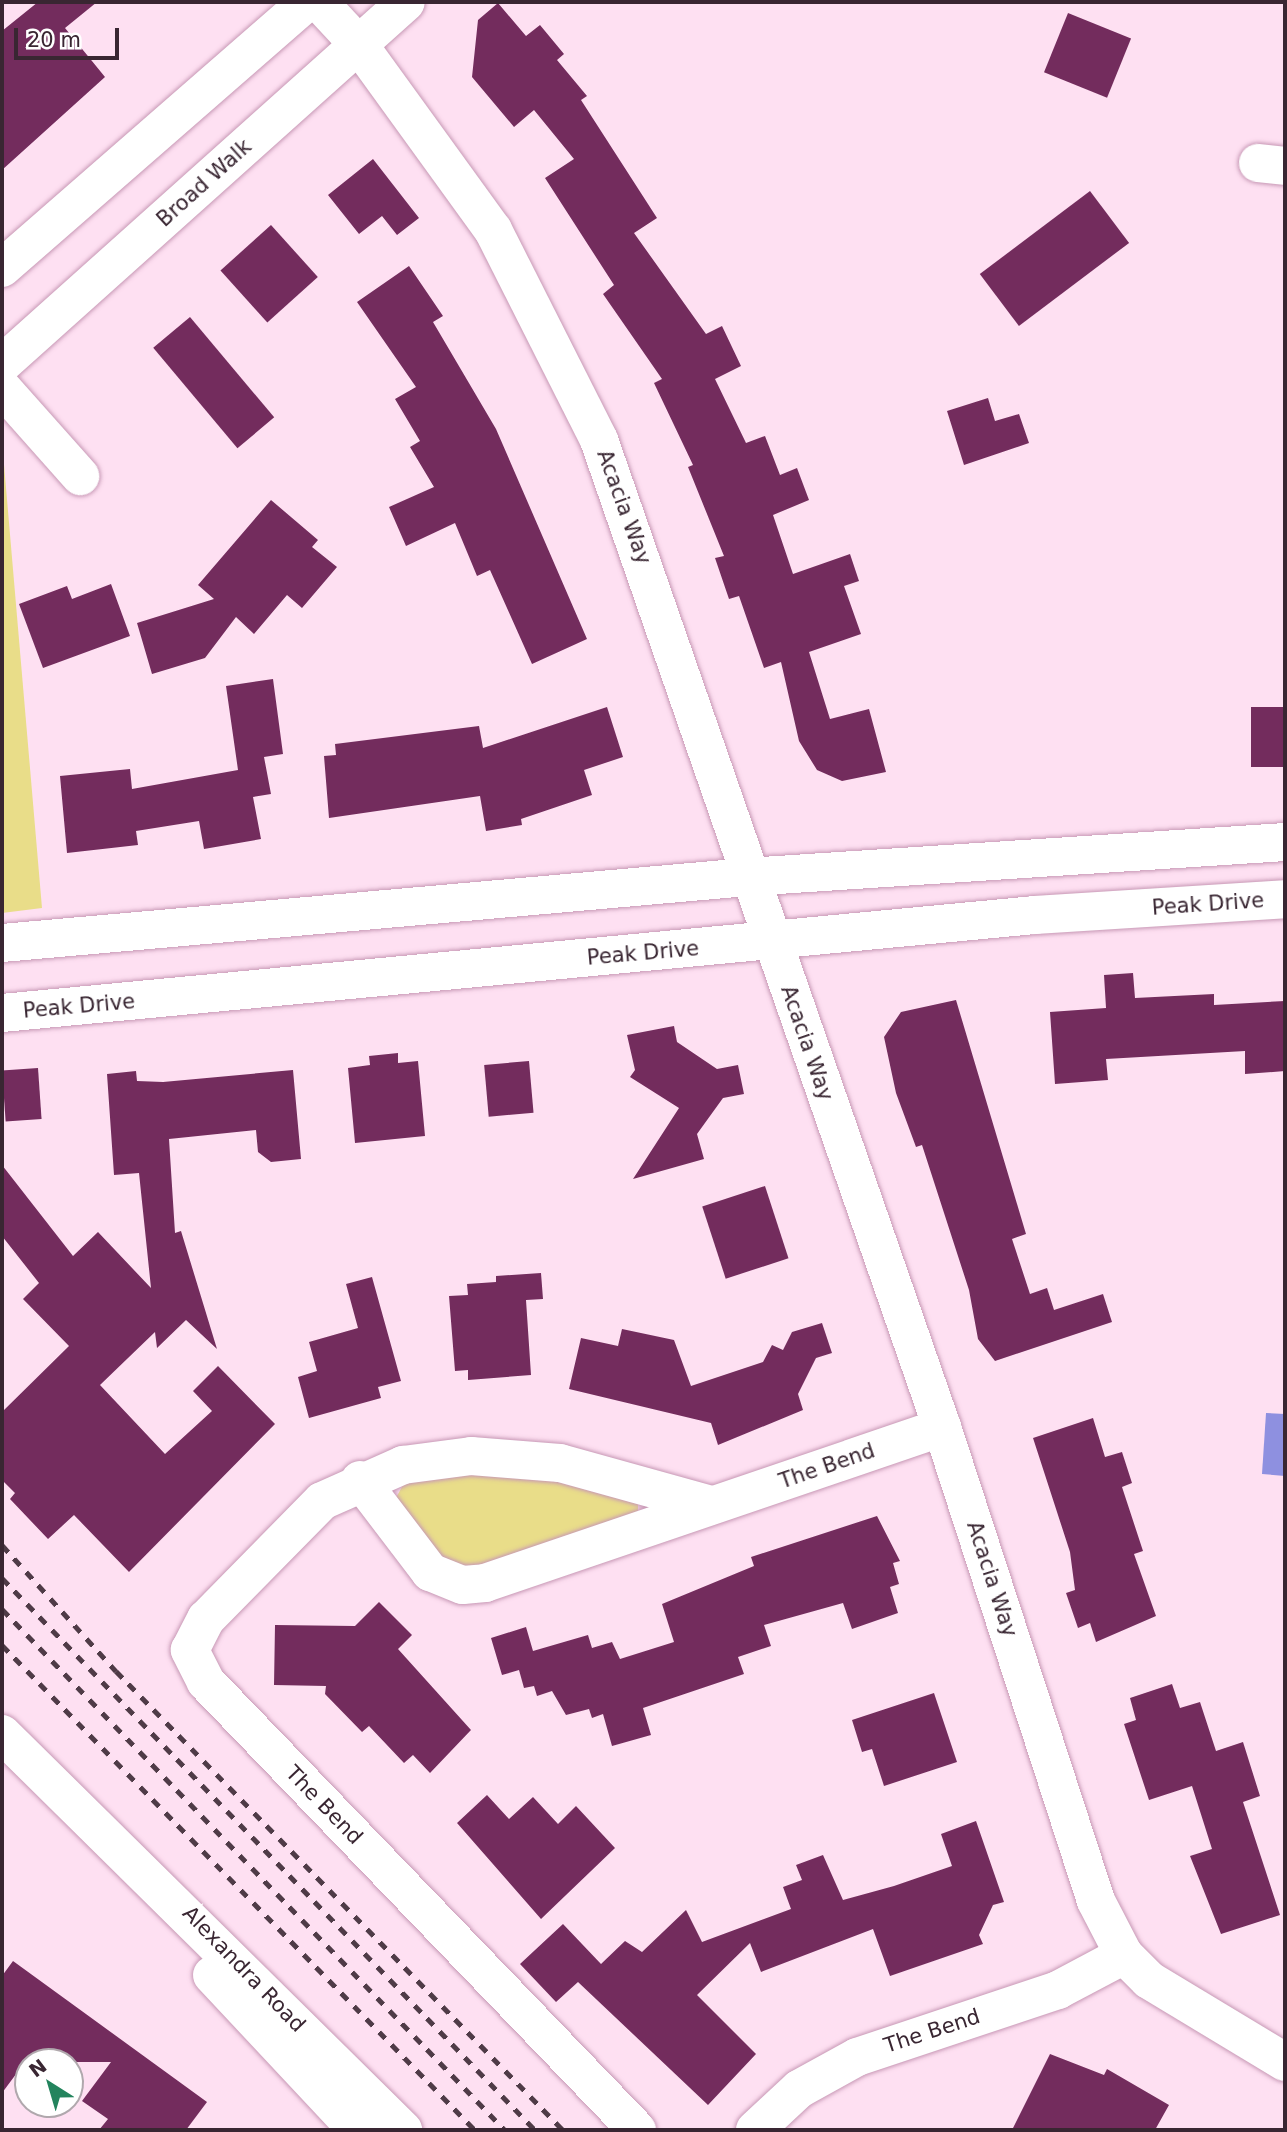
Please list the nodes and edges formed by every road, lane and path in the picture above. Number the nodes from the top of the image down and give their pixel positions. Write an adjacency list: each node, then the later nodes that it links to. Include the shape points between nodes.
1 (307, 2): 5 (street)
2 (319, 2): 4 (street, Acacia Way)
3 (406, 2): 4 (street, Broad Walk)
4 (359, 45): 6 (street, Broad Walk); 10 (street, Acacia Way, via 493,229 546,326 599,440 658,601)
5 (2, 268)
6 (2, 364)
7 (2, 387): 8 (street)
8 (80, 476)
9 (1285, 842): 10 (street)
10 (747, 877): 12 (street, Acacia Way); 13 (street)
11 (1285, 900): 12 (street, Peak Drive)
12 (771, 941): 14 (street, Peak Drive); 15 (street, Acacia Way)
13 (2, 943)
14 (2, 1013)
15 (942, 1427): 17 (street, The Bend); 20 (street, Acacia Way, via 1096,1901)
16 (360, 1480): 17 (street, The Bend, via 439,1458 505,1456 560,1463); 17 (street, The Bend, via 430,1572 463,1585 507,1577); 24 (street, The Bend, via 322,1500 206,1619 190,1650 206,1682)
17 (711, 1505)
18 (2, 1734): 19 (street, Alexandra Road)
19 (80, 1813): 22 (street, Alexandra Road, via 177,1937); 23 (street, Alexandra Road, via 178,1902)
20 (1124, 1955): 21 (street, Acacia Way, via 1175,2001); 25 (street, The Bend, via 1058,1990 857,2057 799,2089)
21 (1285, 2062)
22 (357, 2130)
23 (402, 2130)
24 (636, 2130)
25 (755, 2130)

